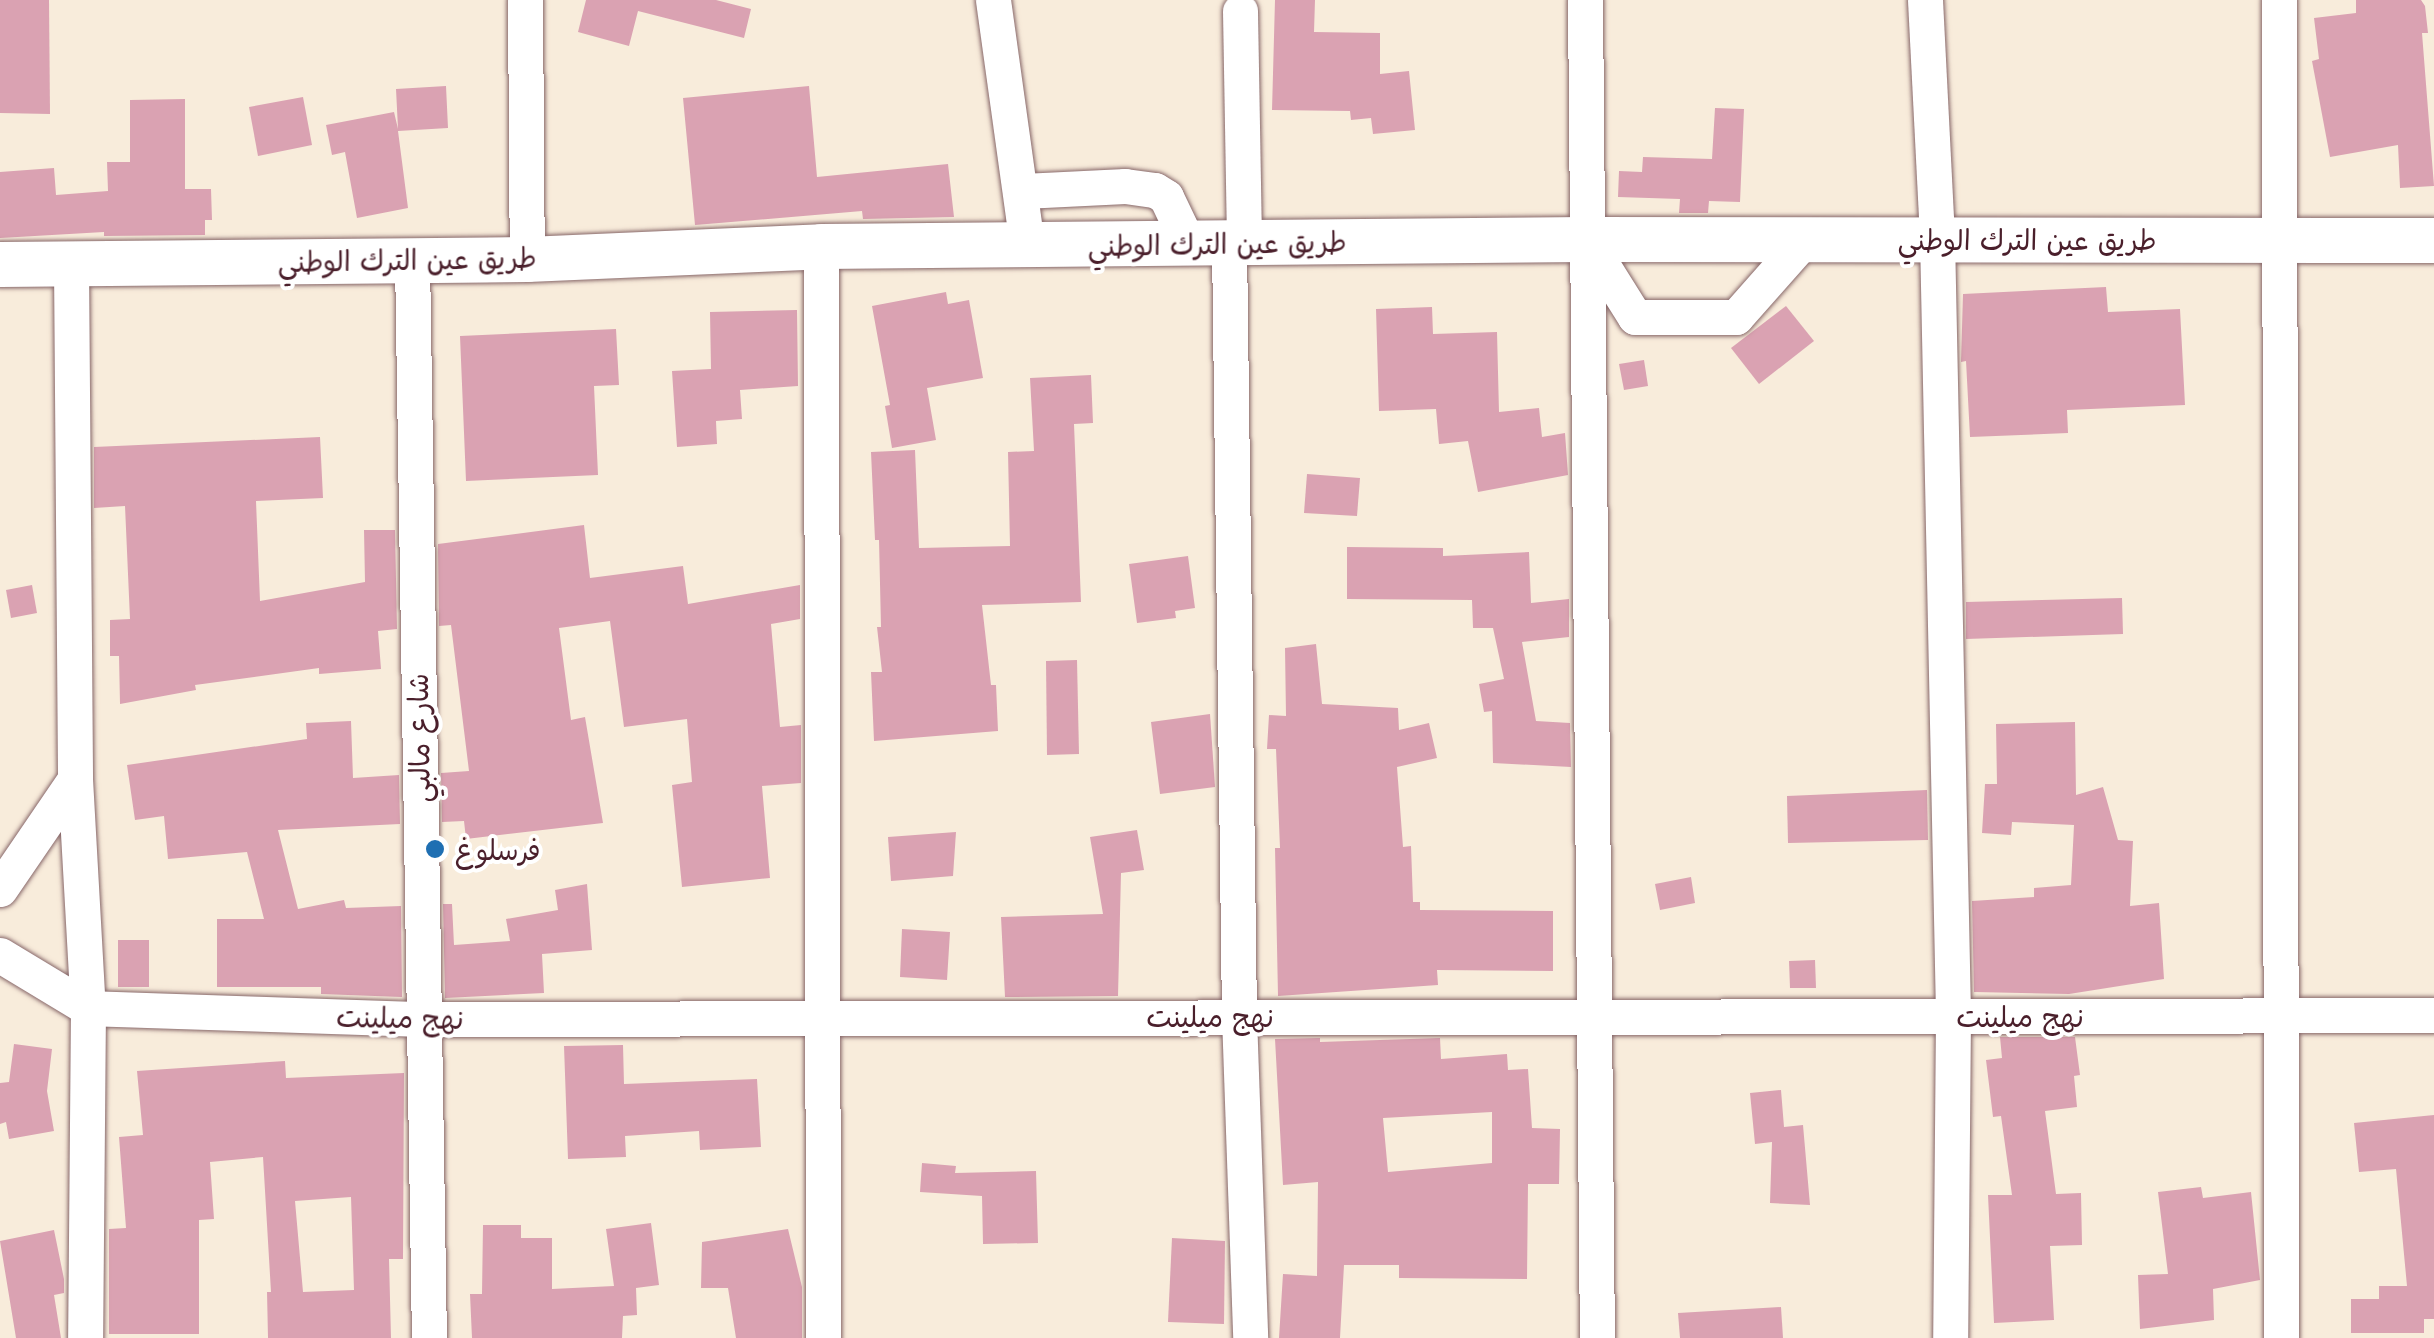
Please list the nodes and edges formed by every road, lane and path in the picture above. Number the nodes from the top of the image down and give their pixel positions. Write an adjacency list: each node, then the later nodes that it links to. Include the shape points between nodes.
1 (524, 0): 17 (street)
2 (993, 0): 7 (street)
3 (1585, 0): 10 (street)
4 (1925, 0): 8 (street)
5 (2279, 0): 12 (street)
6 (1240, 10): 13 (street)
7 (1022, 190): 13 (street, via 1156,190); 14 (street)
8 (1937, 237): 9 (main road, طريق عين الترك الوطني); 12 (main road, طريق عين الترك الوطني); 28 (street)
9 (1806, 238): 10 (main road, طريق عين الترك الوطني); 10 (street, via 1736,317 1636,317)
10 (1586, 239): 13 (main road, طريق عين الترك الوطني); 27 (street)
11 (2434, 240): 12 (main road, طريق عين الترك الوطني)
12 (2279, 241): 29 (street)
13 (1220, 243): 14 (main road, طريق عين الترك الوطني); 26 (street)
14 (1027, 244): 15 (main road, طريق عين الترك الوطني)
15 (821, 246): 17 (main road, طريق عين الترك الوطني); 25 (street)
16 (412, 258): 17 (main road, طريق عين الترك الوطني); 19 (main road, طريق عين الترك الوطني); 30 (street, شارع مالبي)
17 (527, 259)
18 (0, 264): 19 (main road, طريق عين الترك الوطني)
19 (71, 264): 20 (street)
20 (75, 779): 21 (street); 23 (street)
21 (0, 889)
22 (0, 955): 23 (street, نهج ميلينت)
23 (88, 1008): 30 (street, نهج ميلينت); 31 (street)
24 (2434, 1014): 29 (street, نهج ميلينت)
25 (822, 1016): 26 (street, نهج ميلينت); 30 (street, نهج ميلينت); 33 (street)
26 (1239, 1016): 27 (street, نهج ميلينت); 34 (street)
27 (1594, 1016): 28 (street, نهج ميلينت); 35 (street)
28 (1952, 1016): 29 (street, نهج ميلينت); 36 (street)
29 (2278, 1016): 37 (street)
30 (421, 1019): 32 (street, شارع مالبي)
31 (84, 1338)
32 (429, 1338)
33 (823, 1338)
34 (1250, 1338)
35 (1597, 1338)
36 (1950, 1338)
37 (2281, 1338)

